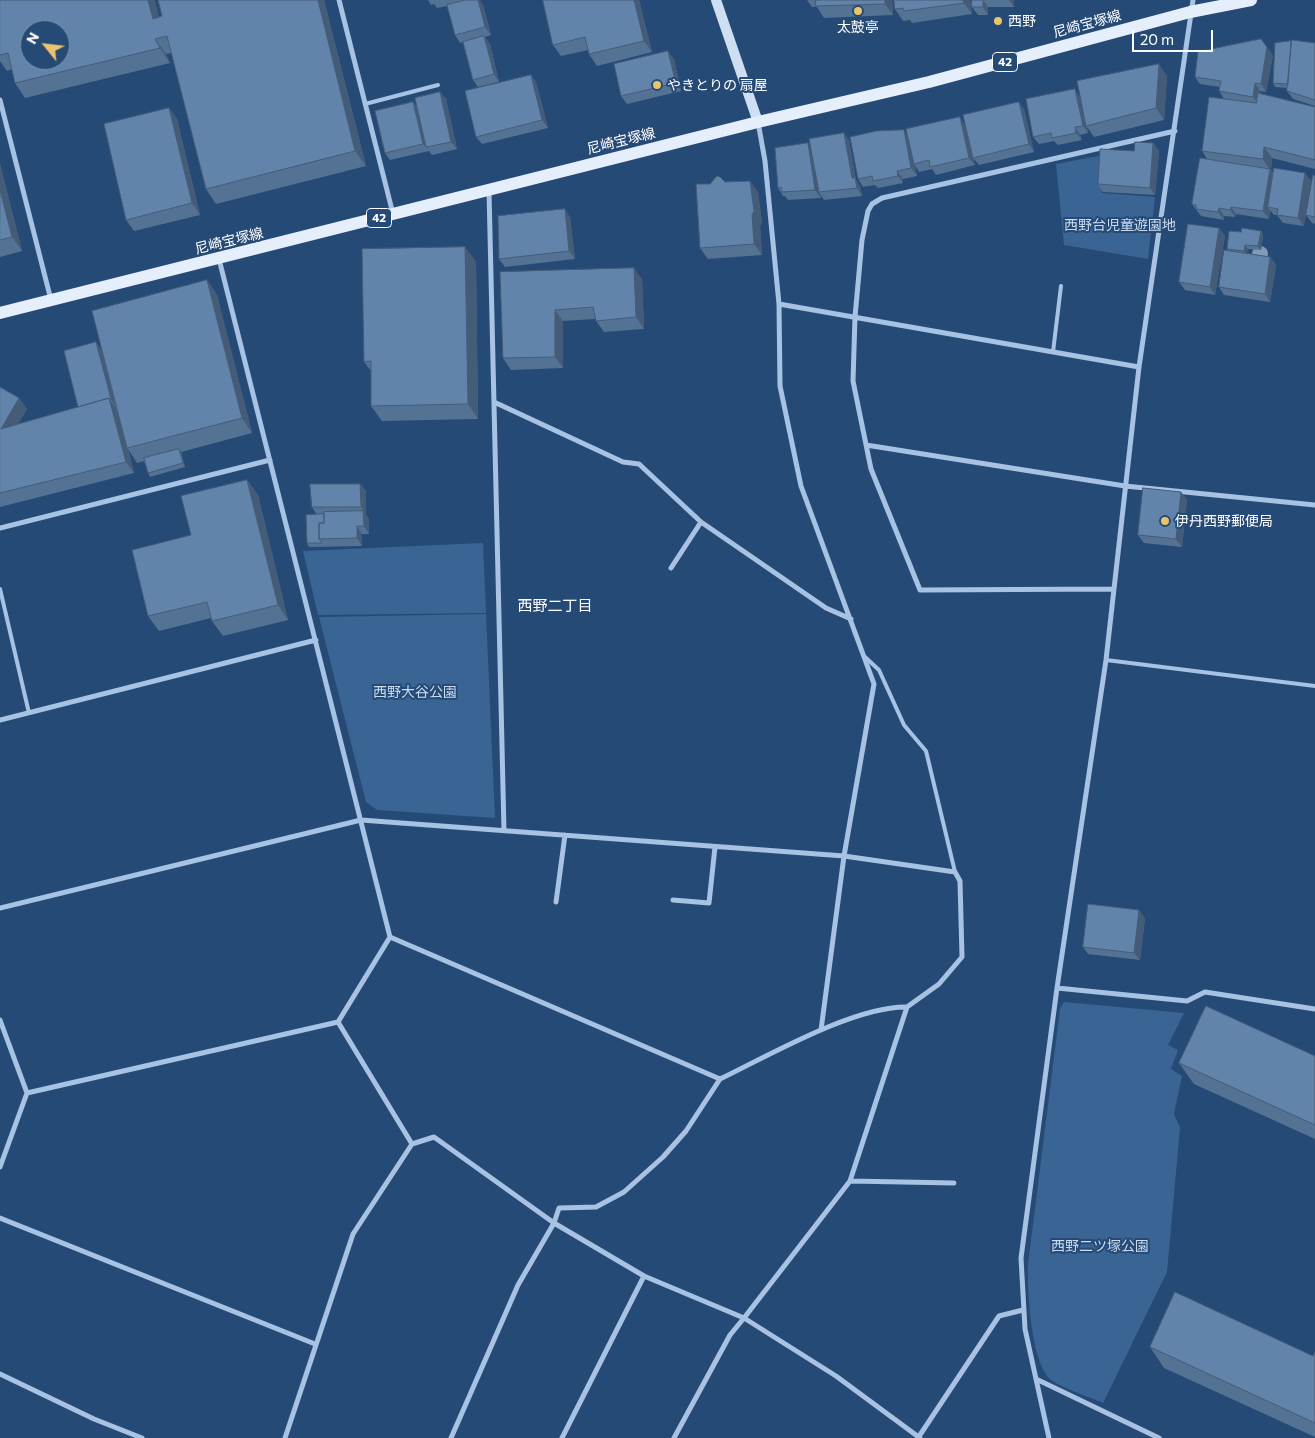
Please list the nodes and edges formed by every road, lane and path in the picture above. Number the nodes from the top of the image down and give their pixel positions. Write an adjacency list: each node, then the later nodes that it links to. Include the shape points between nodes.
1 (339, 0): 7 (street)
2 (716, 0): 8 (main road)
3 (1251, 0): 4 (main road, 尼崎宝塚線 / 42)
4 (1191, 6): 8 (main road, 尼崎宝塚線 / 42, via 929,82); 9 (street)
5 (438, 85): 7 (lane)
6 (0, 100): 14 (street)
7 (365, 104): 11 (street)
8 (758, 122): 10 (main road, 尼崎宝塚線 / 42); 15 (street)
9 (1175, 131): 17 (street, via 882,198 868,211); 19 (street)
10 (489, 191): 11 (main road, 尼崎宝塚線 / 42); 20 (street)
11 (394, 215): 12 (main road, 尼崎宝塚線 / 42)
12 (219, 259): 14 (main road, 尼崎宝塚線 / 42); 22 (street)
13 (1061, 286): 18 (lane)
14 (51, 302): 16 (main road, 尼崎宝塚線 / 42)
15 (779, 304): 17 (street); 30 (street, via 780,386 800,486)
16 (0, 313)
17 (854, 317): 18 (street); 21 (street, via 854,381)
18 (1052, 352): 19 (street)
19 (1139, 367): 23 (street)
20 (494, 402): 25 (street, via 622,462 639,464); 38 (street)
21 (866, 445): 23 (street); 29 (street, via 871,469 920,590)
22 (270, 460): 26 (street); 31 (street)
23 (1125, 486): 24 (street); 29 (street)
24 (1315, 505)
25 (701, 522): 27 (street); 30 (street, via 826,608)
26 (0, 528)
27 (671, 568)
28 (0, 589): 35 (lane)
29 (1112, 589): 33 (street)
30 (851, 619): 32 (street)
31 (316, 640): 35 (street); 37 (street)
32 (864, 657): 41 (street, via 874,684); 42 (lane, via 879,670 904,725 926,751)
33 (1106, 660): 34 (lane); 47 (street)
34 (1315, 686)
35 (29, 713): 36 (street)
36 (0, 720)
37 (361, 820): 38 (street); 45 (street); 46 (street)
38 (504, 831): 39 (street)
39 (565, 836): 40 (street); 44 (street)
40 (715, 847): 41 (street); 43 (street, via 709,903)
41 (844, 856): 42 (street); 52 (street)
42 (955, 872): 48 (street, via 960,882 962,957 939,984)
43 (673, 900)
44 (556, 902)
45 (0, 908)
46 (390, 937): 51 (street); 53 (street)
47 (1057, 988): 49 (street, via 1187,1001 1205,992); 62 (street, via 1021,1258)
48 (907, 1007): 52 (street, via 889,1007); 57 (street)
49 (1315, 1009)
50 (0, 1020): 54 (street)
51 (338, 1022): 54 (street); 55 (street)
52 (821, 1030): 53 (street)
53 (720, 1079): 60 (street, via 686,1131 624,1192 596,1207 559,1208)
54 (27, 1093): 56 (street)
55 (412, 1144): 60 (street, via 434,1137); 64 (street, via 353,1234)
56 (0, 1167)
57 (850, 1181): 58 (street); 63 (street)
58 (954, 1183)
59 (0, 1218): 64 (street)
60 (554, 1223): 61 (street); 69 (street, via 518,1285)
61 (644, 1276): 63 (street); 70 (street)
62 (1022, 1310): 66 (street); 72 (street, via 999,1316)
63 (744, 1318): 71 (street, via 730,1335); 72 (street, via 836,1376)
64 (315, 1344): 68 (street)
65 (0, 1374): 67 (street)
66 (1036, 1379): 73 (street); 74 (street)
67 (142, 1438)
68 (285, 1438)
69 (451, 1438)
70 (562, 1438)
71 (674, 1438)
72 (919, 1438)
73 (1049, 1438)
74 (1159, 1438)

